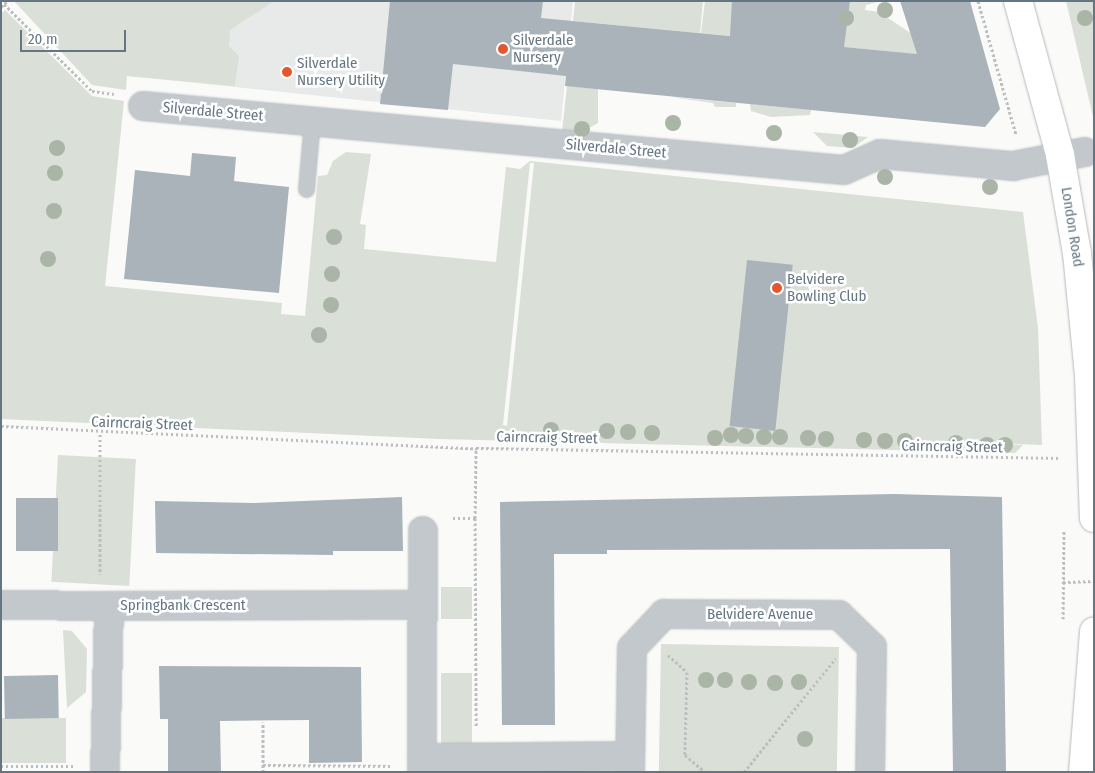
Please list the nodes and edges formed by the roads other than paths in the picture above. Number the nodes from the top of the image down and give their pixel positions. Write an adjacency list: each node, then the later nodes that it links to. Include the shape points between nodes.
1 (1018, 1): 4 (main road, London Road)
2 (143, 106): 3 (street, Silverdale Street)
3 (312, 121): 4 (street, Silverdale Street, via 844,170 886,154 1025,164); 5 (lane)
4 (1072, 153): 6 (main road, London Road)
5 (306, 189)
6 (1093, 452): 7 (main road, London Road)
7 (1094, 518)
8 (423, 531): 10 (street)
9 (1, 605): 11 (street)
10 (423, 605): 11 (street, Springbank Crescent); 14 (street)
11 (105, 606): 15 (street, Springbank Crescent)
12 (1094, 631): 17 (main road)
13 (630, 764): 14 (street, Belvidere Avenue, via 476,758); 16 (street, Belvidere Avenue, via 632,648 664,614 839,615 872,647)
14 (422, 765)
15 (105, 769)
16 (870, 772)
17 (1083, 772)

